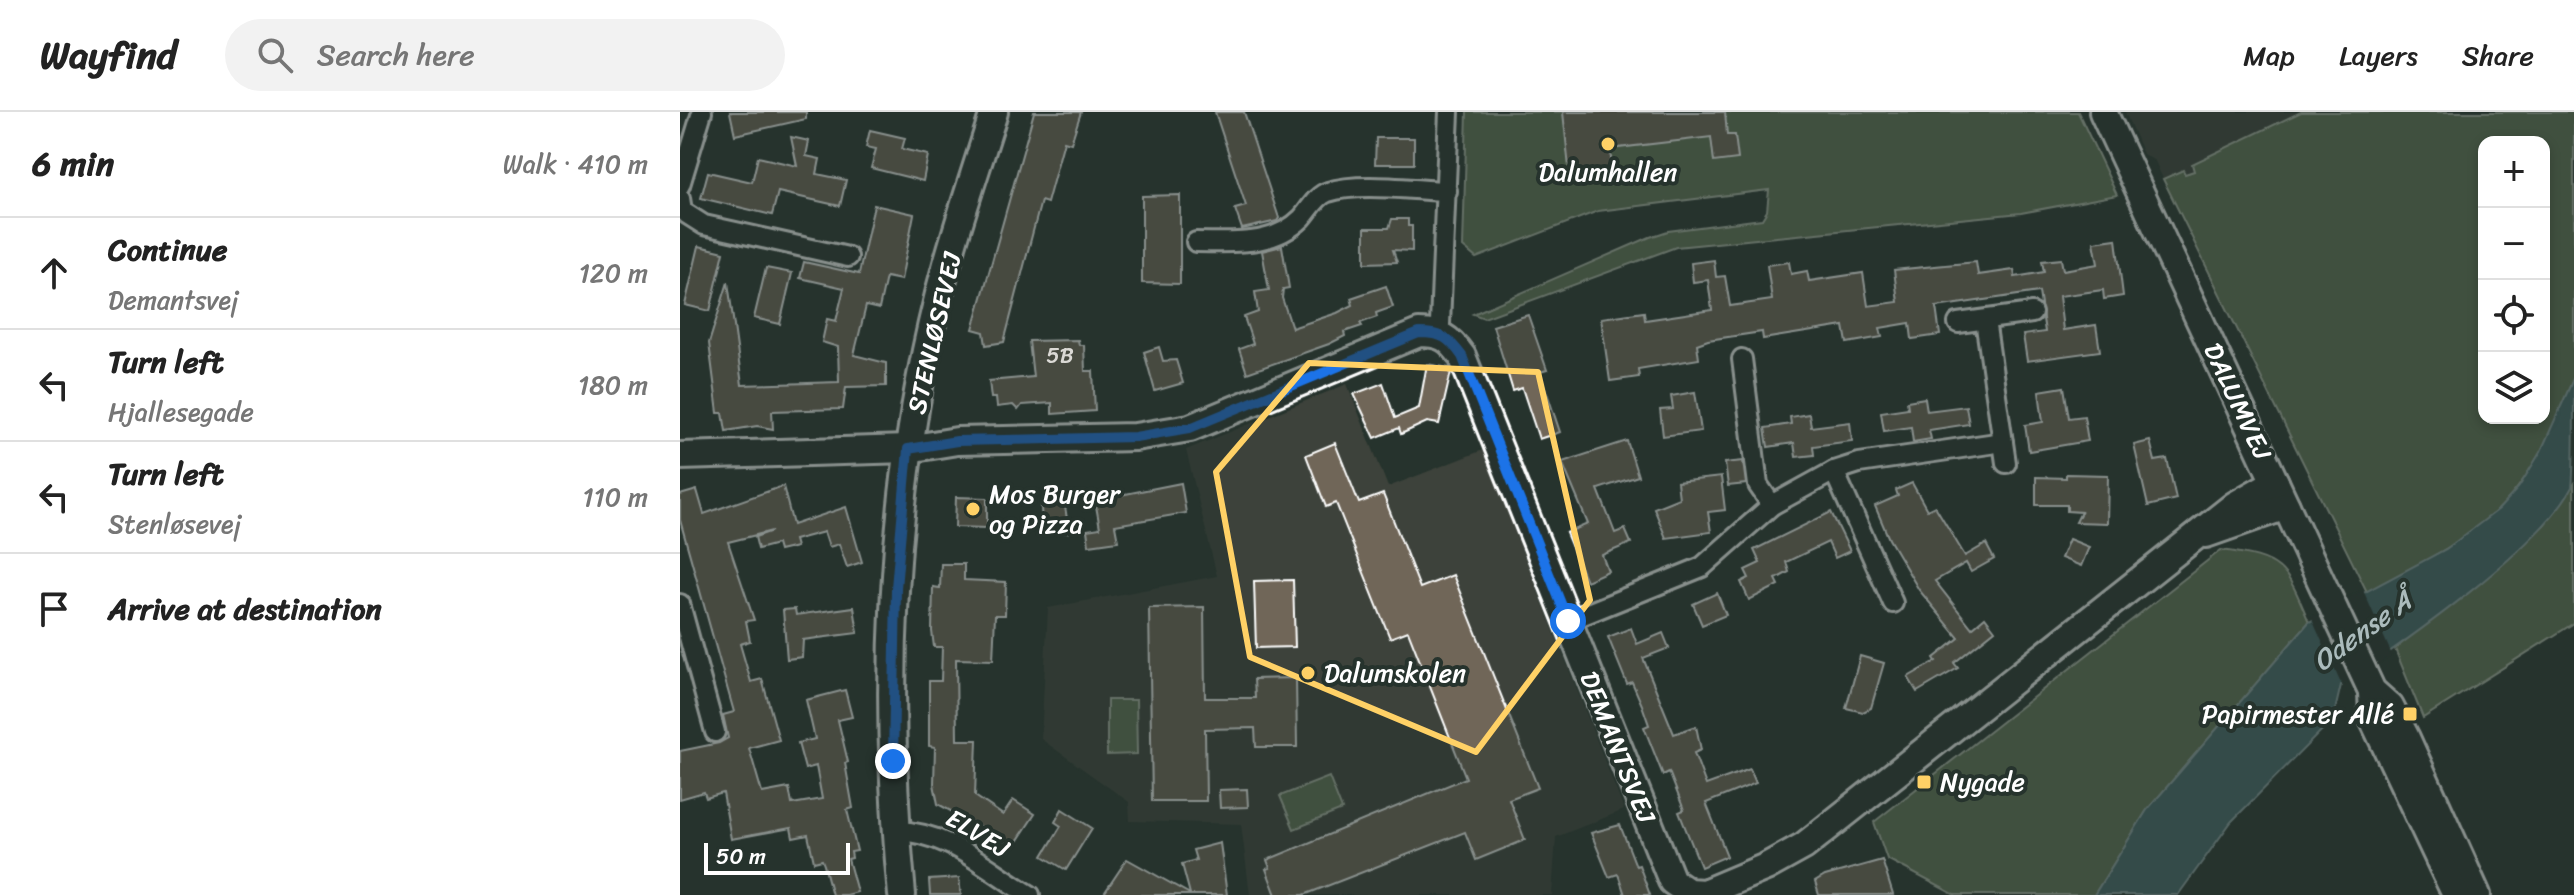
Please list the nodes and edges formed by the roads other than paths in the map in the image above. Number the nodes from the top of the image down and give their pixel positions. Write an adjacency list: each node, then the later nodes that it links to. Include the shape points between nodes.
1 (702, 112): 5 (street)
2 (994, 112): 16 (street, STENLØSEVEJ, via 938,296)
3 (1449, 112): 6 (street)
4 (2103, 112): 20 (street, DALUMVEJ)
5 (680, 185)
6 (1447, 191): 8 (street, via 1342,188 1324,193 1281,234 1251,242); 13 (street)
7 (680, 198): 9 (street, via 682,211 704,225)
8 (1196, 242)
9 (848, 257)
10 (2032, 313): 11 (street)
11 (1985, 320): 12 (street); 15 (street)
12 (1958, 323)
13 (1436, 333): 16 (street, via 1419,333 1190,428 1135,437 957,441); 26 (street, DEMANTSVEJ, via 1449,338 1462,356)
14 (1742, 359): 21 (street, via 1758,485)
15 (2003, 442): 18 (street); 19 (street)
16 (908, 449): 17 (street); 29 (street, STENLØSEVEJ, via 891,713)
17 (680, 456)
18 (2006, 463)
19 (1834, 471): 21 (street); 24 (street)
20 (2275, 482): 22 (street, DALUMVEJ); 23 (street, via 2248,495)
21 (1772, 505): 26 (street, via 1702,567)
22 (2286, 506): 23 (street); 27 (street, DALUMVEJ)
23 (2199, 536): 30 (street, via 1804,846 1704,893)
24 (1893, 603)
25 (680, 604): 28 (street)
26 (1568, 621): 30 (street, DEMANTSVEJ, via 1672,881)
27 (2372, 691): 33 (street, DALUMVEJ, via 2373,719); 34 (street, DALUMVEJ, via 2390,707 2406,738)
28 (715, 732)
29 (896, 831): 31 (street, STENLØSEVEJ); 32 (street, ELVEJ, via 924,832 944,840)
30 (1688, 894)
31 (902, 895)
32 (1030, 895)
33 (2456, 895)
34 (2477, 895)

